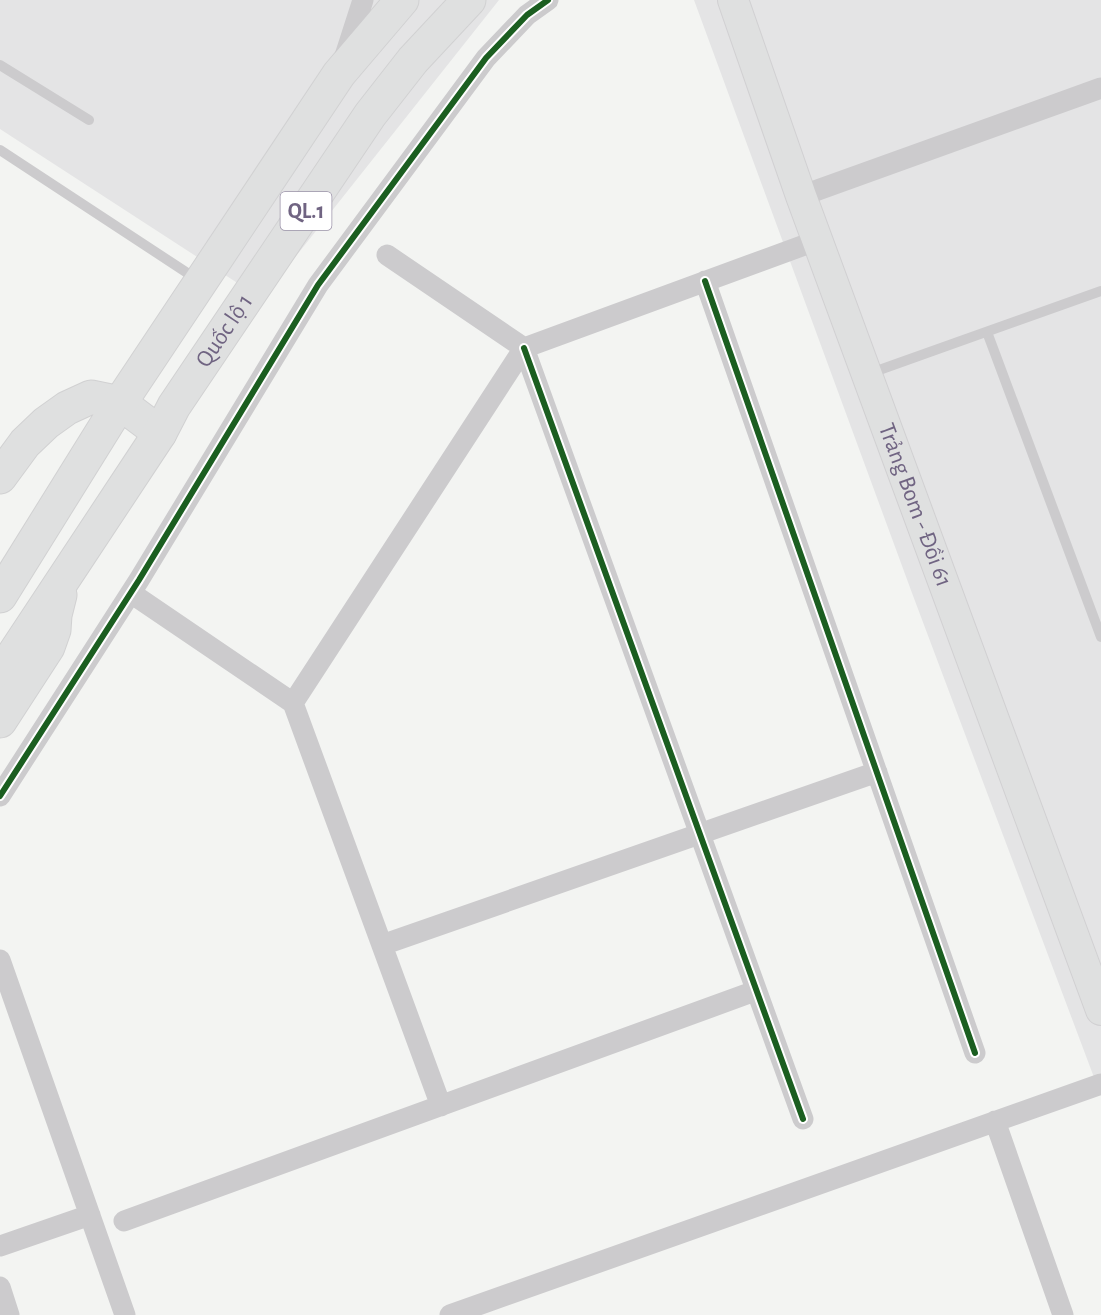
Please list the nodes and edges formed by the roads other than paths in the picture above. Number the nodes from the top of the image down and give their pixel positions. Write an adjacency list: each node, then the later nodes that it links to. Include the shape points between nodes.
1 (363, 0): 7 (street)
2 (402, 0): 7 (highway, Quốc lộ 1 / QL.1)
3 (469, 0): 21 (highway, Quốc lộ 1 / QL.1, via 413,60 370,115 174,406)
4 (548, 0): 24 (street, via 527,15 486,58 318,285)
5 (734, 0): 11 (main road, Trảng Bom - Đồi 61)
6 (0, 65): 9 (lane)
7 (339, 74): 15 (highway, Quốc lộ 1 / QL.1)
8 (1101, 88): 11 (street)
9 (89, 120)
10 (0, 150): 15 (lane)
11 (801, 196): 12 (main road, Trảng Bom - Đồi 61)
12 (818, 240): 14 (street); 19 (main road, Trảng Bom - Đồi 61)
13 (387, 255): 18 (street)
14 (705, 281): 18 (street); 30 (street)
15 (202, 283): 20 (highway, Quốc lộ 1 / QL.1)
16 (1101, 291): 17 (lane)
17 (987, 332): 19 (lane); 26 (lane)
18 (524, 348): 28 (street); 32 (street)
19 (868, 374): 36 (main road, Trảng Bom - Đồi 61)
20 (120, 403): 21 (highway); 22 (highway, via 91,396 67,408 46,423); 25 (highway, Quốc lộ 1 / QL.1)
21 (160, 433): 23 (highway, Quốc lộ 1 / QL.1)
22 (0, 477)
23 (65, 575): 27 (highway, Quốc lộ 1 / QL.1); 29 (highway, via 48,647)
24 (131, 594): 28 (street); 31 (street)
25 (0, 596)
26 (1101, 637)
27 (0, 675)
28 (293, 703): 33 (street)
29 (0, 721)
30 (877, 772): 32 (street); 37 (street)
31 (0, 796)
32 (698, 834): 33 (street); 35 (street)
33 (382, 945): 39 (street)
34 (0, 960): 42 (street)
35 (755, 991): 39 (street); 40 (street)
36 (1101, 1010)
37 (975, 1053)
38 (1101, 1084): 41 (street)
39 (441, 1106): 43 (street)
40 (802, 1119)
41 (995, 1121): 46 (street); 50 (street)
42 (90, 1215): 44 (street); 48 (street)
43 (124, 1221)
44 (0, 1245)
45 (0, 1287): 47 (street)
46 (495, 1307): 49 (street)
47 (9, 1315)
48 (125, 1315)
49 (450, 1315)
50 (1063, 1315)

